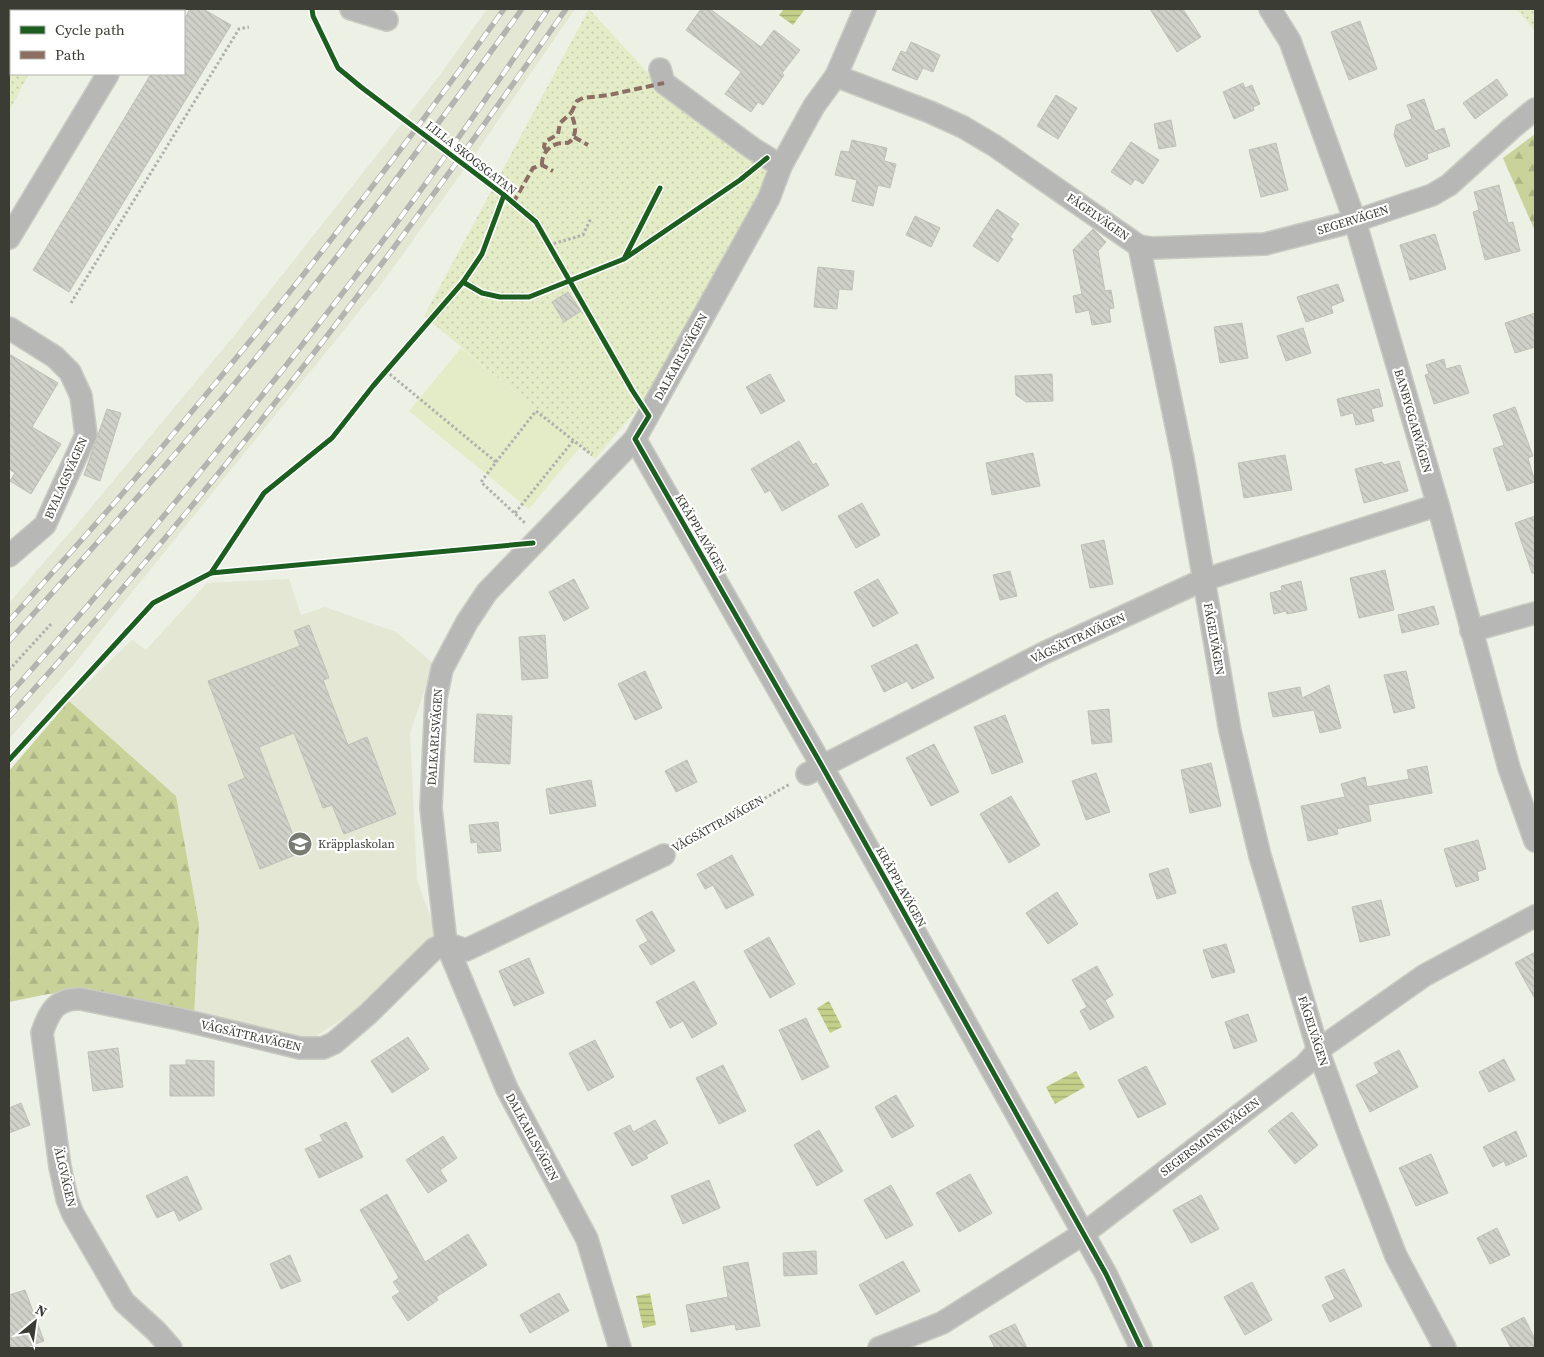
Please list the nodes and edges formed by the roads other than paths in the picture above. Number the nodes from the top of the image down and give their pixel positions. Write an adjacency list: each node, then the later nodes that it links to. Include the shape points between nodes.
1 (350, 9): 4 (street)
2 (865, 9): 7 (street, DALKARLSVÄGEN)
3 (1270, 9): 10 (street, BANBYGGARVÄGEN, via 1290,41)
4 (387, 20)
5 (660, 69): 9 (street, via 664,83 752,148)
6 (107, 75): 11 (street)
7 (836, 76): 9 (street, DALKARLSVÄGEN, via 814,106); 12 (street, FÅGELVÄGEN, via 963,127)
8 (1535, 109): 10 (street, SEGERVÄGEN, via 1449,184 1432,194)
9 (782, 166): 14 (street, DALKARLSVÄGEN, via 769,198)
10 (1355, 221): 12 (street, SEGERVÄGEN, via 1266,244); 15 (street, BANBYGGARVÄGEN)
11 (9, 238)
12 (1139, 246): 17 (street, FÅGELVÄGEN, via 1183,459)
13 (9, 328): 16 (street, BYALAGSVÄGEN, via 55,357 70,372 80,396 86,435 45,525)
14 (635, 439): 20 (street, KRÄPPLAVÄGEN); 24 (street, DALKARLSVÄGEN, via 487,592 442,669 436,698 431,808)
15 (1438, 505): 17 (street, VÅGSÄTTRAVÄGEN); 19 (street, BANBYGGARVÄGEN)
16 (9, 556)
17 (1203, 580): 20 (street, VÅGSÄTTRAVÄGEN, via 1046,652); 26 (street, FÅGELVÄGEN, via 1231,737 1260,856)
18 (1535, 614): 19 (street)
19 (1471, 631): 21 (street, BANBYGGARVÄGEN, via 1509,768)
20 (815, 770): 27 (street, KRÄPPLAVÄGEN)
21 (1535, 841)
22 (664, 855): 24 (street, VÅGSÄTTRAVÄGEN, via 466,950)
23 (1535, 916): 26 (street, SEGERSMINNEVÄGEN, via 1425,975)
24 (446, 942): 25 (street, VÅGSÄTTRAVÄGEN, via 434,949 368,1014 334,1043 323,1048 300,1048 81,999 70,998); 29 (street, DALKARLSVÄGEN, via 507,1090 587,1239)
25 (55, 1007): 28 (street, ÄLGVÄGEN, via 42,1033 60,1167 73,1214 124,1302)
26 (1318, 1050): 27 (street, SEGERSMINNEVÄGEN, via 1305,1065); 32 (street, FÅGELVÄGEN, via 1396,1256)
27 (1083, 1234): 30 (street, SEGERSMINNEVÄGEN, via 942,1323); 31 (street, KRÄPPLAVÄGEN)
28 (170, 1348)
29 (620, 1348)
30 (879, 1348)
31 (1141, 1348)
32 (1445, 1348)

